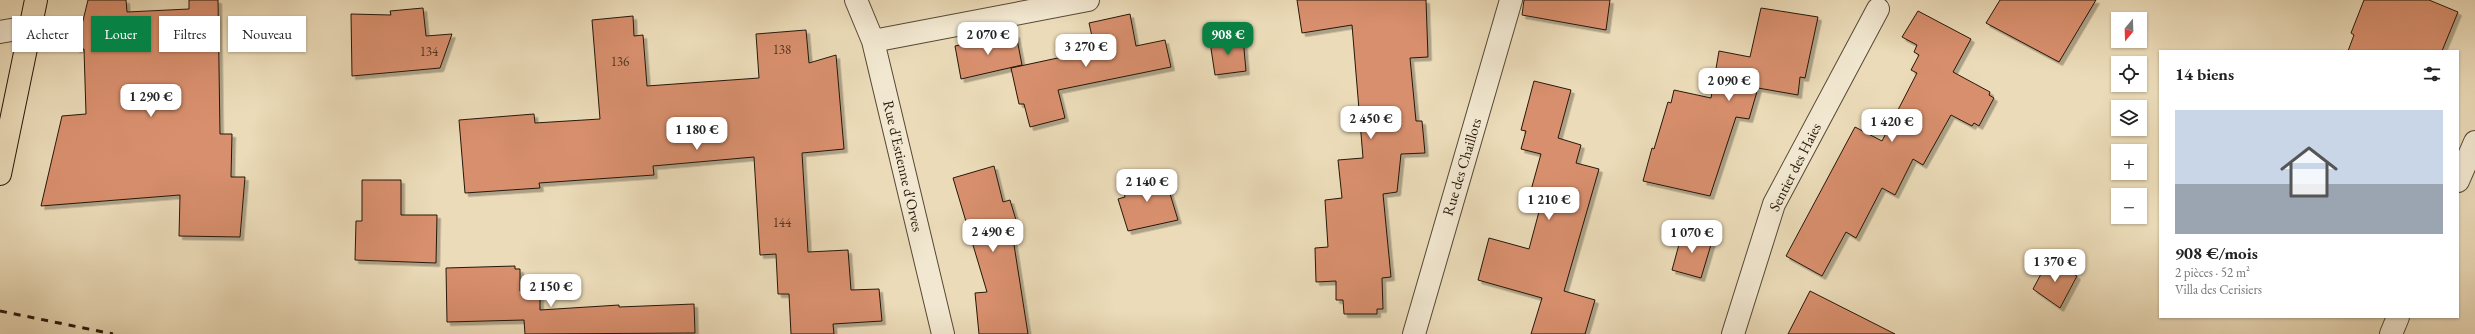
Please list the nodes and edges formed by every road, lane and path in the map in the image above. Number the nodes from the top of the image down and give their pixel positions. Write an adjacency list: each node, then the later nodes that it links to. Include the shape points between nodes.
1 (36, 0): 6 (main road)
2 (856, 0): 9 (street, Rue d'Estienne d'Orves)
3 (1088, 0): 9 (street)
4 (1511, 0): 16 (street, Rue des Chaillots)
5 (1878, 9): 17 (street, Sentier des Haies, via 1774,204)
6 (32, 16)
7 (12, 30): 8 (street)
8 (0, 32)
9 (873, 40): 15 (street, Rue d'Estienne d'Orves)
10 (24, 52): 12 (main road)
11 (2475, 142): 13 (street)
12 (0, 174)
13 (2459, 179)
14 (2398, 318): 18 (street)
15 (943, 334)
16 (1414, 334)
17 (1733, 334)
18 (2391, 334)

